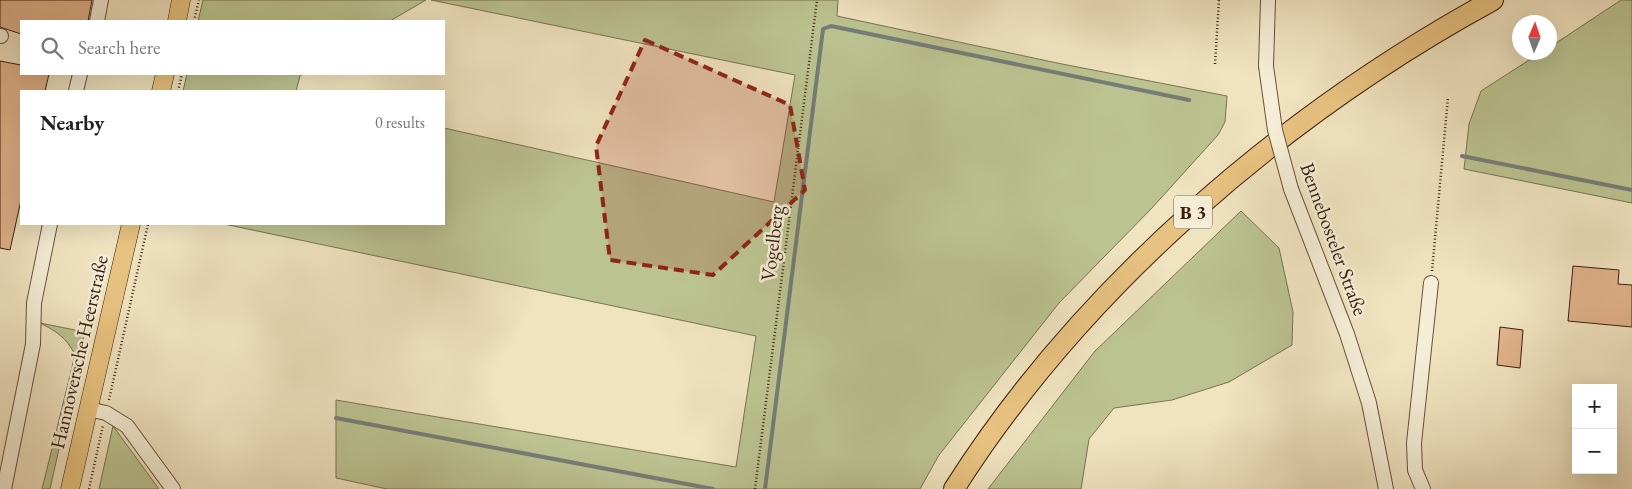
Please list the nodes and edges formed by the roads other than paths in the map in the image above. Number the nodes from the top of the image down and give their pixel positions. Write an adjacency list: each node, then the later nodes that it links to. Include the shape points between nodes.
1 (101, 0): 5 (street)
2 (181, 0): 6 (main road)
3 (1268, 0): 19 (street, Bennebosteler Straße, bridge, via 1266,66 1276,130 1291,189 1347,334 1366,395)
4 (1493, 0): 18 (highway, B 3, via 1372,74 1305,121 1191,214 1110,294 1048,363 1009,411)
5 (97, 20)
6 (177, 20)
7 (80, 75): 9 (street)
8 (165, 75): 10 (main road)
9 (76, 90)
10 (161, 90)
11 (50, 225): 15 (street, via 34,303 33,344)
12 (130, 225): 14 (main road, Hannoversche Heerstraße)
13 (1430, 283): 20 (street, via 1414,443 1415,470)
14 (88, 409): 16 (main road, Hannoversche Heerstraße); 17 (street, via 106,413 127,426)
15 (4, 489)
16 (70, 489)
17 (172, 489)
18 (954, 489)
19 (1386, 489)
20 (1423, 489)

